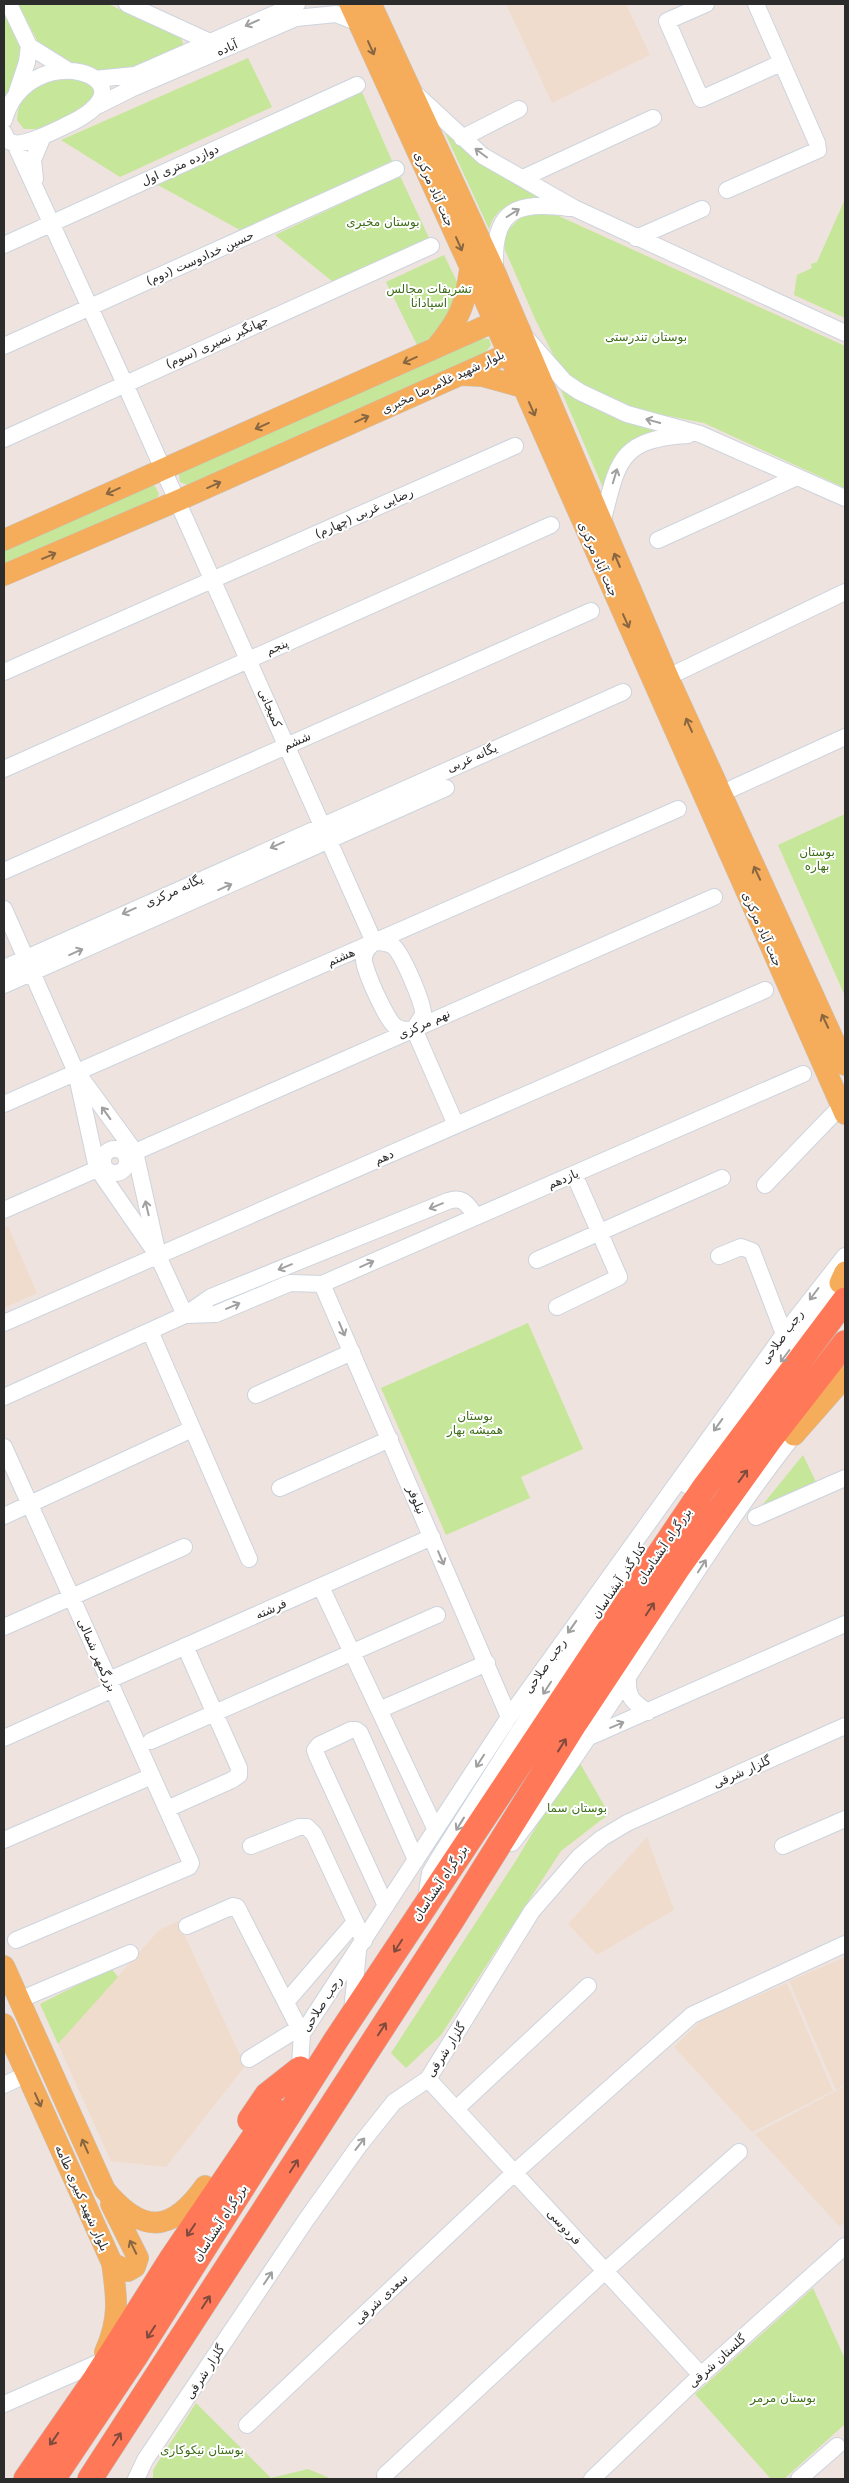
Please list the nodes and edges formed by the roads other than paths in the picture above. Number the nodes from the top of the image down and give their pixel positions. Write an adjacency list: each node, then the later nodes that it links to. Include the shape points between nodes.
1 (9, 4): 12 (street)
2 (127, 4): 8 (street)
3 (297, 4): 11 (street, آباده, one-way to 11)
4 (350, 4): 10 (main road, جنت آباد مرکزی)
5 (371, 4): 17 (main road, جنت آباد مرکزی)
6 (706, 4): 13 (street, via 667,21 701,98)
7 (756, 4): 13 (street)
8 (149, 9): 11 (street)
9 (310, 10): 10 (street, آباده, via 336,14); 19 (street, آباده)
10 (360, 23): 36 (main road, جنت آباد مرکزی, one-way to 36)
11 (210, 42): 15 (street, آباده, via 136,75)
12 (29, 46): 14 (street); 18 (street)
13 (781, 63): 29 (street, via 818,150)
14 (69, 71): 15 (street); 18 (street, via 43,75 25,85)
15 (95, 79): 19 (street, via 104,90)
16 (357, 85): 32 (street, دوازده متری اول)
17 (409, 87): 24 (street); 37 (main road, جنت آباد مرکزی)
18 (16, 95): 22 (street)
19 (99, 105): 23 (street, آباده, via 81,118)
20 (519, 109): 24 (street)
21 (653, 118): 27 (street)
22 (4, 120)
23 (43, 136): 25 (street, آباده); 28 (street, via 32,160)
24 (462, 138): 27 (street, one-way to 24, via 483,156)
25 (8, 141): 28 (street)
26 (396, 169): 38 (street, حسین خدادوست (دوم))
27 (523, 178): 30 (street)
28 (37, 189): 32 (street, کمیجانی)
29 (727, 190)
30 (574, 208): 33 (street); 37 (street, one-way to 30, via 497,232 508,216 536,205)
31 (702, 209): 33 (street)
32 (52, 223): 34 (street, دوازده متری اول); 38 (street, کمیجانی)
33 (636, 238): 41 (street)
34 (4, 245)
35 (431, 246): 46 (street, جهانگیر نصیری (سوم))
36 (470, 269): 39 (main road, جنت آباد مرکزی); 43 (main road, via 466,303)
37 (495, 272): 40 (main road, جنت آباد مرکزی)
38 (90, 307): 42 (street, حسین خدادوست (دوم)); 46 (street, کمیجانی)
39 (494, 322): 40 (main road); 43 (main road); 44 (main road, جنت آباد مرکزی)
40 (520, 330): 44 (main road, بلوار شهید غلامرضا مخبری); 48 (street, one-way to 40, via 627,414 580,392 565,382); 55 (main road, جنت آباد مرکزی)
41 (845, 333)
42 (4, 346)
43 (435, 349): 51 (main road, one-way to 51)
44 (507, 354): 45 (main road, بلوار شهید غلامرضا مخبری); 47 (main road, جنت آباد مرکزی)
45 (459, 375): 47 (main road, via 482,376); 54 (main road, بلوار شهید غلامرضا مخبری, one-way to 45)
46 (125, 384): 49 (street, جهانگیر نصیری (سوم)); 51 (street, کمیجانی)
47 (522, 387): 78 (main road, جنت آباد مرکزی, one-way to 78)
48 (700, 434): 52 (street); 55 (street, one-way to 48, via 617,468 629,452 659,436)
49 (4, 439)
50 (515, 446): 60 (street, رضایی غربی (چهارم))
51 (163, 469): 54 (street, کمیجانی); 57 (main road, one-way to 57)
52 (797, 477): 53 (street); 58 (street)
53 (845, 498)
54 (178, 502): 59 (main road, بلوار شهید غلامرضا مخبری, one-way to 54); 60 (street, کمیجانی)
55 (602, 523): 65 (main road, جنت آباد مرکزی, one-way to 55)
56 (551, 525): 63 (street, پنجم)
57 (4, 540)
58 (658, 540)
59 (4, 576)
60 (212, 580): 63 (street, کمیجانی); 64 (street, رضایی غربی (چهارم))
61 (845, 592): 65 (street)
62 (591, 611): 68 (street, ششم)
63 (248, 660): 68 (street, کمیجانی); 69 (street, پنجم)
64 (4, 672)
65 (668, 677): 71 (main road, جنت آباد مرکزی, one-way to 65)
66 (623, 692): 73 (street, یگانه غربی)
67 (845, 737): 71 (street)
68 (286, 746): 73 (street, کمیجانی); 75 (street, ششم)
69 (4, 769)
70 (446, 788): 74 (street, یگانه غربی)
71 (720, 794): 78 (main road, جنت آباد مرکزی, one-way to 71)
72 (678, 809): 79 (street, هشتم)
73 (322, 825): 74 (street, کمیجانی); 80 (street, یگانه مرکزی, one-way to 80)
74 (329, 841): 79 (street, کمیجانی); 80 (street, یگانه مرکزی, one-way to 74)
75 (4, 871)
76 (714, 897): 84 (street, نهم مرکزی)
77 (4, 909): 80 (street)
78 (778, 940): 85 (main road, جنت آباد مرکزی, one-way to 78); 90 (main road, جنت آباد مرکزی)
79 (374, 942): 84 (street, via 386,943 397,950 422,1004 424,1015); 84 (street, via 365,952 366,970 392,1025 402,1030); 87 (street, هشتم)
80 (29, 965): 81 (street); 82 (street); 87 (street)
81 (4, 968)
82 (4, 985)
83 (765, 990): 91 (street, دهم)
84 (414, 1029): 91 (street); 92 (street, نهم مرکزی)
85 (841, 1043): 86 (main road, جنت آباد مرکزی)
86 (845, 1065)
87 (76, 1072): 89 (street, هشتم); 92 (street, one-way to 87); 93 (street)
88 (803, 1074): 94 (street, یازدهم)
89 (4, 1104)
90 (843, 1110): 96 (street)
91 (456, 1125): 100 (street, دهم)
92 (130, 1154): 93 (street, via 110,1150); 100 (street, one-way to 92)
93 (100, 1167): 97 (street); 100 (street)
94 (574, 1174): 98 (street, یازدهم); 99 (street)
95 (722, 1178): 99 (street)
96 (765, 1185)
97 (4, 1210)
98 (475, 1215): 104 (street, یازدهم, one-way to 98); 107 (street, one-way to 107, via 465,1201 458,1198 448,1201 211,1297)
99 (599, 1232): 103 (street); 106 (street, via 619,1277)
100 (158, 1256): 107 (street); 108 (street, دهم)
101 (719, 1256): 110 (street, via 741,1247 752,1251)
102 (845, 1256): 110 (street, رجب صلاحی, one-way to 110)
103 (538, 1260)
104 (322, 1284): 107 (street, one-way to 104, via 216,1314 290,1283); 112 (street, نیلوفر, one-way to 112)
105 (842, 1284): 167 (highway, بزرگراه آبشناسان, one-way to 167)
106 (557, 1307)
107 (185, 1315): 109 (street)
108 (4, 1323)
109 (150, 1331): 116 (street); 117 (street)
110 (784, 1334): 142 (street, رجب صلاحی, one-way to 142)
111 (845, 1343): 156 (highway, بزرگراه آبشناسان, one-way to 111, via 677,1569 771,1438)
112 (352, 1352): 115 (street); 119 (street, نیلوفر)
113 (845, 1370): 118 (street)
114 (845, 1377): 118 (main road)
115 (256, 1395)
116 (4, 1397)
117 (192, 1429): 123 (street); 128 (street)
118 (794, 1435): 137 (street, one-way to 118, via 725,1530)
119 (390, 1439): 122 (street); 126 (street, نیلوفر)
120 (4, 1447): 123 (street, بزرگمهر شمالی)
121 (845, 1478): 125 (street)
122 (280, 1488)
123 (29, 1504): 124 (street); 130 (street, بزرگمهر شمالی)
124 (4, 1516)
125 (756, 1518)
126 (432, 1537): 129 (street, فرشته); 136 (street, نیلوفر, one-way to 136)
127 (184, 1547): 130 (street)
128 (249, 1559)
129 (321, 1587): 134 (street, فرشته); 135 (street)
130 (71, 1597): 133 (street); 138 (street, بزرگمهر شمالی)
131 (437, 1615): 135 (street)
132 (845, 1624): 140 (street)
133 (4, 1627)
134 (185, 1646): 138 (street, فرشته); 141 (street)
135 (352, 1652): 139 (street); 141 (street)
136 (487, 1663): 139 (street); 142 (street, نیلوفر)
137 (628, 1678): 140 (street, via 631,1701); 145 (street)
138 (111, 1685): 144 (street, فرشته); 147 (street, بزرگمهر شمالی)
139 (379, 1710): 150 (street)
140 (648, 1712): 145 (street, one-way to 140)
141 (216, 1713): 146 (street); 148 (street, via 239,1775)
142 (509, 1716): 150 (street, رجب صلاحی, one-way to 150)
143 (845, 1726): 174 (street, گلزار شرقی, via 627,1823 587,1851 532,1911)
144 (4, 1738)
145 (587, 1738): 156 (street, via 534,1816)
146 (151, 1741)
147 (152, 1776): 148 (street, بزرگمهر شمالی); 151 (street)
148 (167, 1809): 159 (street, بزرگمهر شمالی, via 191,1863 189,1867)
149 (845, 1819): 153 (street)
150 (435, 1828): 154 (street, رجب صلاحی)
151 (4, 1840)
152 (251, 1846): 157 (street, via 299,1827 307,1827 314,1834)
153 (783, 1846)
154 (416, 1860): 155 (street, رجب صلاحی); 155 (street, via 360,1733 356,1730 319,1746 315,1750)
155 (386, 1906): 161 (street, رجب صلاحی)
156 (452, 1920): 193 (highway, بزرگراه آبشناسان, one-way to 156)
157 (354, 1922): 161 (street); 166 (street)
158 (187, 1926): 166 (street, via 232,1906 237,1907)
159 (16, 1940)
160 (845, 1944): 179 (street, سعدی شرقی, via 692,2015)
161 (361, 1945): 167 (street); 169 (street, رجب صلاحی)
162 (130, 1952): 165 (street)
163 (4, 1966): 165 (main road, بلوار شهید کبیری طامه)
164 (588, 1986): 177 (street)
165 (19, 2000): 181 (main road, بلوار شهید کبیری طامه, one-way to 165)
166 (286, 2002): 169 (street)
167 (352, 2016): 170 (highway, بزرگراه آبشناسان)
168 (4, 2024): 173 (main road, بلوار شهید کبیری طامه)
169 (300, 2031): 171 (street); 172 (street, رجب صلاحی)
170 (336, 2040): 172 (highway); 176 (highway, بزرگراه آبشناسان)
171 (249, 2059)
172 (300, 2069): 176 (street, رجب صلاحی); 180 (highway, via 267,2095); 185 (highway, one-way to 185)
173 (27, 2074): 175 (street); 183 (main road, بلوار شهید کبیری طامه, one-way to 183)
174 (428, 2079): 177 (street, فردوسی); 194 (street, گلزار شرقی, one-way to 174, via 144,2460 358,2147 394,2102)
175 (4, 2085)
176 (298, 2101): 192 (highway, بزرگراه آبشناسان, one-way to 192)
177 (456, 2109): 179 (street, فردوسی)
178 (739, 2152): 184 (street)
179 (514, 2172): 184 (street, فردوسی); 188 (street, سعدی شرقی)
180 (205, 2186): 181 (main road, بلوار شهید کبیری طامه, via 181,2213 159,2223 127,2214)
181 (104, 2190): 183 (main road, one-way to 181, via 128,2271 135,2267 138,2258)
182 (845, 2246): 186 (street, گلستان شرقی)
183 (112, 2263): 185 (main road, بلوار شهید کبیری طامه, via 117,2317)
184 (605, 2271): 186 (street, فردوسی); 190 (street)
185 (98, 2370): 187 (street); 191 (highway, one-way to 191)
186 (701, 2375): 195 (street, گلستان شرقی)
187 (4, 2404)
188 (247, 2425)
189 (837, 2446): 196 (street)
190 (385, 2475)
191 (26, 2479)
192 (53, 2479)
193 (90, 2479)
194 (136, 2479)
195 (592, 2479)
196 (799, 2479)

